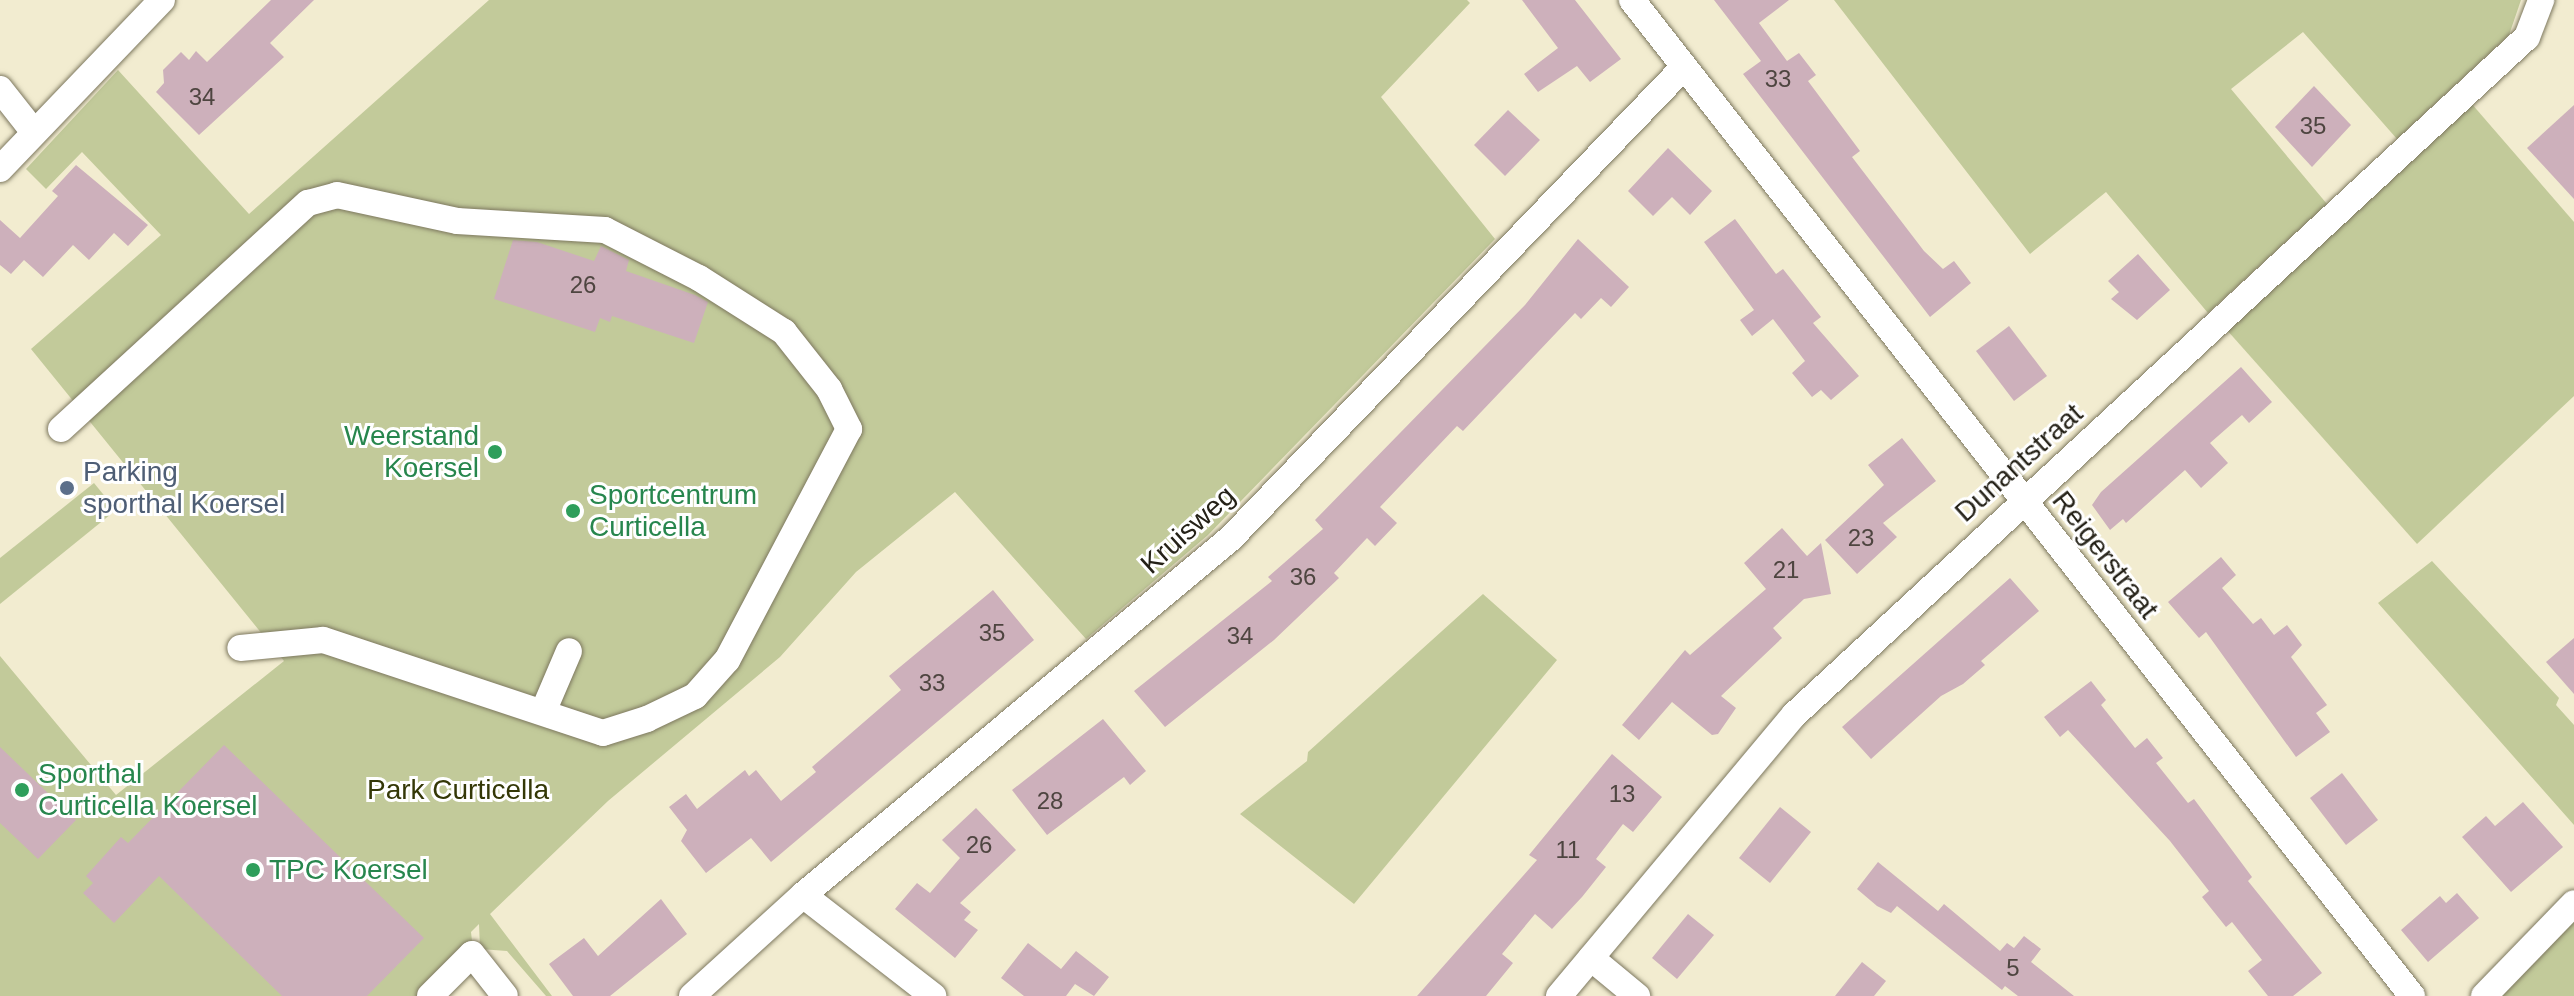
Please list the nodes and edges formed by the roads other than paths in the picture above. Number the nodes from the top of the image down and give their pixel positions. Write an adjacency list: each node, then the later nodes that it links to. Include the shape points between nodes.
1 (162, 0): 6 (street)
2 (1632, 0): 4 (street, Reigerstraat)
3 (2541, 0): 9 (street, Dunantstraat, via 2527,37)
4 (1684, 67): 9 (street, Reigerstraat); 13 (street, Kruisweg, via 1231,538)
5 (0, 89): 6 (street)
6 (33, 131): 7 (street)
7 (0, 169)
8 (61, 429): 12 (street, via 308,203 337,195 457,221 605,230 699,278 784,332 829,389 849,429 727,660 695,696 603,733)
9 (2024, 503): 15 (street, Dunantstraat, via 1794,715); 22 (street, Reigerstraat)
10 (240, 648): 12 (street, via 323,640)
11 (569, 651): 12 (street)
12 (543, 712)
13 (803, 895): 18 (street, Kruisweg); 19 (street)
14 (2574, 903): 23 (street)
15 (1591, 958): 20 (street, Dunantstraat); 21 (street)
16 (430, 996): 17 (street, via 472,954)
17 (505, 996)
18 (692, 996)
19 (933, 996)
20 (1559, 996)
21 (1637, 996)
22 (2412, 996)
23 (2484, 996)

